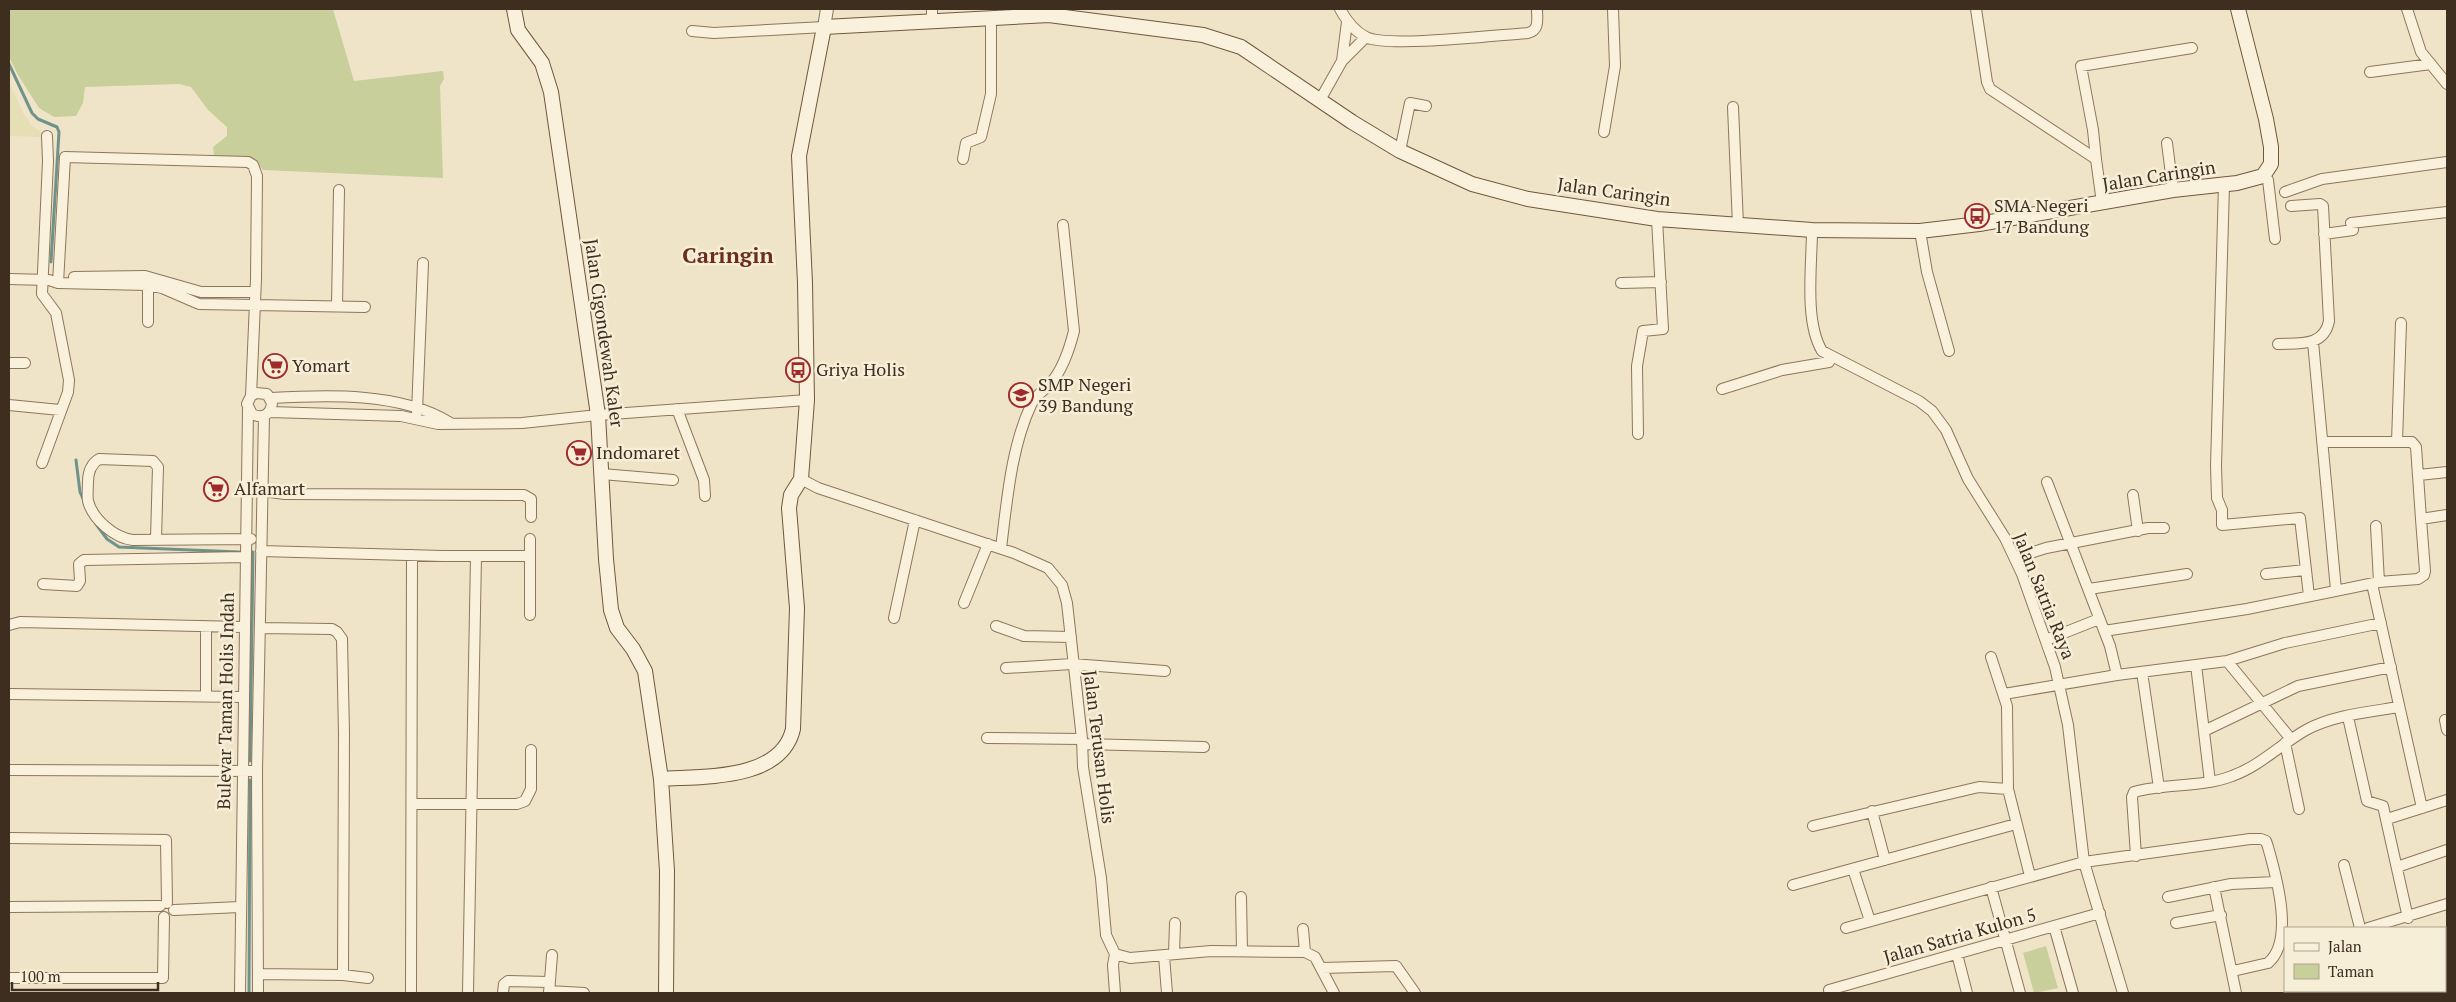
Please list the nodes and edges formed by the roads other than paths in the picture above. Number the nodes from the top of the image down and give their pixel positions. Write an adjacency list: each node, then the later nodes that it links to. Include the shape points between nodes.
1 (514, 9): 74 (main road, Jalan Cigondewah Kaler, via 518,30 542,63 551,92)
2 (827, 9): 12 (street)
3 (1340, 9): 11 (street)
4 (1537, 9): 14 (street, via 1536,27 1528,33 1389,41)
5 (1613, 9): 23 (street, via 1615,66)
6 (1976, 9): 29 (street, via 1990,88)
7 (2238, 9): 31 (main road, via 2271,147 2271,164)
8 (2407, 9): 17 (street, via 2421,52)
9 (932, 15): 10 (main road, Jalan Caringin); 12 (main road, Jalan Caringin)
10 (991, 18): 20 (main road, Jalan Caringin, via 1054,15 1203,35 1232,43 1256,55); 28 (street, via 989,106 981,137 966,143)
11 (1347, 22): 14 (street); 16 (street)
12 (824, 27): 13 (street, via 714,33); 67 (main road, via 799,156)
13 (692, 31)
14 (1366, 38): 16 (street)
15 (2192, 48): 29 (street, via 2081,66)
16 (1342, 62): 20 (street)
17 (2431, 64): 18 (street); 19 (street)
18 (2370, 72)
19 (2447, 84)
20 (1320, 100): 26 (main road, Jalan Caringin)
21 (1426, 106): 26 (street, via 1410,103)
22 (1733, 107): 41 (street)
23 (1604, 132)
24 (47, 136): 27 (street)
25 (2167, 143): 34 (street)
26 (1400, 151): 39 (main road, Jalan Caringin, via 1472,184 1506,194)
27 (57, 159): 48 (street); 48 (street); 52 (street, via 248,162 253,165 257,185)
28 (963, 159)
29 (2096, 160): 36 (street)
30 (2447, 162): 35 (street, via 2321,179)
31 (2263, 176): 32 (main road, Jalan Caringin); 45 (street, via 2268,180)
32 (2224, 185): 34 (main road, Jalan Caringin); 107 (street, via 2217,498 2222,510 2222,525 2300,518)
33 (339, 190): 54 (street)
34 (2173, 190): 36 (main road, Jalan Caringin)
35 (2285, 192)
36 (2102, 203): 43 (main road, Jalan Caringin)
37 (2291, 206): 44 (street, via 2322,204)
38 (2447, 212): 44 (street, via 2352,223 2352,230)
39 (1657, 219): 41 (main road, Jalan Caringin); 49 (street)
40 (1064, 224): 100 (street, via 1074,330 1055,377 1036,396 1019,438)
41 (1738, 225): 42 (main road, Jalan Caringin)
42 (1812, 230): 43 (main road, Jalan Caringin); 106 (street, Jalan Satria Raya, via 1812,319 1819,347 1827,355 1919,401 1937,416 1968,479)
43 (1920, 231): 60 (street, via 1927,272)
44 (2324, 234): 58 (street, via 2329,321 2324,334)
45 (2275, 239)
46 (423, 263): 72 (street)
47 (9, 279): 48 (street)
48 (52, 280): 51 (street); 52 (street, via 145,276 200,292); 71 (street, via 42,294 56,313 69,380)
49 (1661, 282): 50 (street); 75 (street, via 1663,329 1644,330 1637,362)
50 (1620, 283)
51 (148, 285): 53 (street, via 199,304); 56 (street)
52 (254, 292): 53 (street)
53 (254, 305): 54 (street); 65 (street)
54 (337, 306): 55 (street)
55 (364, 307)
56 (148, 322)
57 (2401, 323): 77 (street)
58 (2313, 342): 59 (street); 76 (street)
59 (2278, 344)
60 (1949, 351)
61 (1829, 362): 64 (street, via 1782,370)
62 (9, 363): 63 (street)
63 (25, 363)
64 (1722, 389)
65 (251, 396): 66 (street, via 261,392); 69 (street)
66 (271, 398): 72 (street, via 389,401); 73 (street)
67 (807, 400): 70 (street); 82 (main road)
68 (9, 405): 71 (street)
69 (248, 409): 73 (street, via 258,417); 96 (street, Bulevar Taman Holis Indah)
70 (677, 409): 74 (street); 87 (street, via 704,480)
71 (60, 410): 78 (street)
72 (417, 412): 73 (street); 74 (street, via 449,422 522,423)
73 (267, 414): 85 (street, Bulevar Taman Holis Indah)
74 (598, 414): 80 (main road, Jalan Cigondewah Kaler)
75 (1638, 434)
76 (2323, 442): 77 (street); 113 (street)
77 (2397, 442): 81 (street, via 2415,445)
78 (42, 463)
79 (2447, 472): 81 (street)
80 (602, 474): 83 (street); 154 (main road, Jalan Cigondewah Kaler, via 612,610 617,628 633,649 644,672)
81 (2419, 475): 90 (street)
82 (801, 479): 91 (street, Jalan Terusan Holis, via 818,488); 154 (main road, via 791,495 789,508 797,608 790,741 774,759 747,770)
83 (672, 480)
84 (2047, 482): 98 (street)
85 (262, 491): 89 (street, via 285,494 524,494 531,499); 96 (street, Bulevar Taman Holis Indah)
86 (2133, 495): 94 (street)
87 (705, 496)
88 (2447, 515): 90 (street)
89 (531, 517)
90 (2422, 519): 110 (street, via 2424,575)
91 (914, 520): 99 (street, Jalan Terusan Holis); 117 (street)
92 (2376, 526): 110 (street)
93 (2164, 528): 94 (street)
94 (2138, 531): 98 (street)
95 (156, 539): 95 (street, via 122,539 92,511 88,484 93,463 99,459 153,461 158,467); 96 (street)
96 (253, 539): 101 (street, Bulevar Taman Holis Indah); 105 (street, Bulevar Taman Holis Indah)
97 (530, 539): 104 (street)
98 (2070, 543): 106 (street); 112 (street)
99 (988, 544): 100 (street, Jalan Terusan Holis); 115 (street)
100 (1001, 548): 126 (street, Jalan Terusan Holis, via 1039,562 1057,577 1066,603)
101 (261, 551): 102 (street); 124 (street, Bulevar Taman Holis Indah)
102 (412, 554): 103 (street); 160 (street)
103 (476, 556): 104 (street); 159 (street)
104 (530, 556): 116 (street)
105 (245, 557): 111 (street, via 84,560 79,564 80,581 77,586); 122 (street, Bulevar Taman Holis Indah)
106 (2015, 558): 127 (street, Jalan Satria Raya)
107 (2305, 570): 109 (street); 114 (street)
108 (2187, 574): 112 (street)
109 (2266, 574)
110 (2375, 583): 113 (street); 119 (street)
111 (43, 584)
112 (2089, 589): 118 (street)
113 (2336, 590): 114 (street)
114 (2309, 596): 125 (street, via 2248,609)
115 (964, 603)
116 (530, 616)
117 (894, 618)
118 (2099, 619): 125 (street); 127 (street)
119 (2381, 624): 129 (street, via 2286,643); 132 (street)
120 (9, 625): 123 (street, via 20,622)
121 (996, 626): 126 (street, via 1024,636)
122 (243, 627): 123 (street); 141 (street, Bulevar Taman Holis Indah)
123 (206, 628): 140 (street)
124 (260, 628): 153 (street, Bulevar Taman Holis Indah); 207 (street, via 332,629 342,639)
125 (2104, 630): 136 (street)
126 (1071, 637): 130 (street, Jalan Terusan Holis)
127 (2046, 640): 137 (street, Jalan Satria Raya)
128 (1991, 657): 139 (street)
129 (2227, 661): 131 (street); 142 (street)
130 (1072, 664): 133 (street); 134 (street); 148 (street, Jalan Terusan Holis)
131 (2196, 665): 135 (street); 145 (street)
132 (2391, 667): 142 (street, via 2313,681); 143 (street)
133 (1006, 668)
134 (1166, 671)
135 (2142, 672): 136 (street); 157 (street)
136 (2117, 675): 137 (street)
137 (2060, 685): 139 (street); 171 (street, Jalan Satria Raya, via 2068,724)
138 (9, 694): 140 (street)
139 (2004, 694): 156 (street, via 2008,724)
140 (206, 697): 141 (street)
141 (242, 698): 152 (street, Bulevar Taman Holis Indah)
142 (2261, 703): 145 (street); 147 (street)
143 (2399, 707): 144 (street); 161 (street)
144 (2348, 717): 147 (street, via 2309,728); 164 (street, via 2367,801 2369,804 2383,804)
145 (2204, 731): 155 (street)
146 (987, 738): 148 (street)
147 (2288, 741): 155 (street, via 2251,767); 162 (street)
148 (1082, 742): 149 (street); 200 (street, Jalan Terusan Holis, via 1106,935)
149 (1204, 747)
150 (531, 750): 159 (street, via 531,789 526,801 517,804)
151 (9, 770): 152 (street)
152 (241, 771): 153 (street); 185 (street, Bulevar Taman Holis Indah)
153 (257, 771): 206 (street, Bulevar Taman Holis Indah)
154 (660, 778): 218 (main road, Jalan Cigondewah Kaler, via 667,871)
155 (2210, 782): 157 (street)
156 (2008, 788): 163 (street, via 1979,787); 165 (street)
157 (2160, 788): 169 (street, via 2132,794)
158 (2447, 800): 161 (street)
159 (471, 803): 160 (street); 215 (street)
160 (412, 804): 214 (street)
161 (2422, 808): 164 (street)
162 (2298, 809)
163 (1872, 811): 166 (street); 170 (street)
164 (2387, 819): 173 (street)
165 (2016, 824): 170 (street); 175 (street)
166 (1813, 826)
167 (9, 838): 183 (street, via 166,840)
168 (2447, 850): 173 (street)
169 (2136, 856): 171 (street); 176 (street, via 2261,839 2266,841)
170 (1885, 860): 174 (street)
171 (2084, 862): 175 (street); 186 (street, Jalan Satria Raya)
172 (2344, 865): 193 (street)
173 (2397, 867): 188 (street)
174 (1853, 868): 177 (street); 189 (street)
175 (2030, 876): 178 (street)
176 (2276, 882): 179 (street); 205 (street, via 2283,918 2278,948 2272,960 2258,967)
177 (1794, 885)
178 (1991, 887): 189 (street); 197 (street)
179 (2214, 887): 181 (street); 187 (street)
180 (1241, 897): 198 (street)
181 (2168, 897)
182 (2447, 904): 188 (street)
183 (167, 906): 184 (street); 185 (street); 208 (street, via 169,916 164,917 163,978)
184 (9, 907)
185 (240, 907): 212 (street, Bulevar Taman Holis Indah)
186 (2100, 913): 192 (street, Jalan Satria Kulon 5); 226 (street, Jalan Satria Raya)
187 (2222, 915): 191 (street); 205 (street)
188 (2408, 918): 194 (street)
189 (1870, 921): 195 (street)
190 (1175, 923): 203 (street)
191 (2176, 923)
192 (2054, 926): 197 (street, Jalan Satria Kulon 5); 225 (street)
193 (2360, 927)
194 (2372, 927)
195 (1846, 928)
196 (1303, 929): 199 (street)
197 (2006, 940): 201 (street, Jalan Satria Kulon 5); 224 (street)
198 (1242, 951): 199 (street); 203 (street)
199 (1306, 952): 204 (street, via 1313,955)
200 (1115, 954): 203 (street, via 1130,958); 219 (street)
201 (1957, 954): 211 (street, Jalan Satria Kulon 5); 223 (street)
202 (552, 955): 210 (street)
203 (1169, 955): 220 (street)
204 (1322, 968): 221 (street); 222 (street, via 1396,966)
205 (2233, 971): 227 (street)
206 (258, 974): 207 (street); 213 (street, Bulevar Taman Holis Indah)
207 (343, 975): 209 (street)
208 (9, 978)
209 (368, 978)
210 (549, 989): 216 (street, via 508,981 504,984); 217 (street)
211 (1829, 990)
212 (240, 993)
213 (258, 993)
214 (411, 993)
215 (468, 993)
216 (503, 993)
217 (584, 993)
218 (666, 993)
219 (1115, 993)
220 (1167, 993)
221 (1334, 993)
222 (1416, 993)
223 (1967, 993)
224 (2020, 993)
225 (2073, 993)
226 (2122, 993)
227 (2236, 993)

